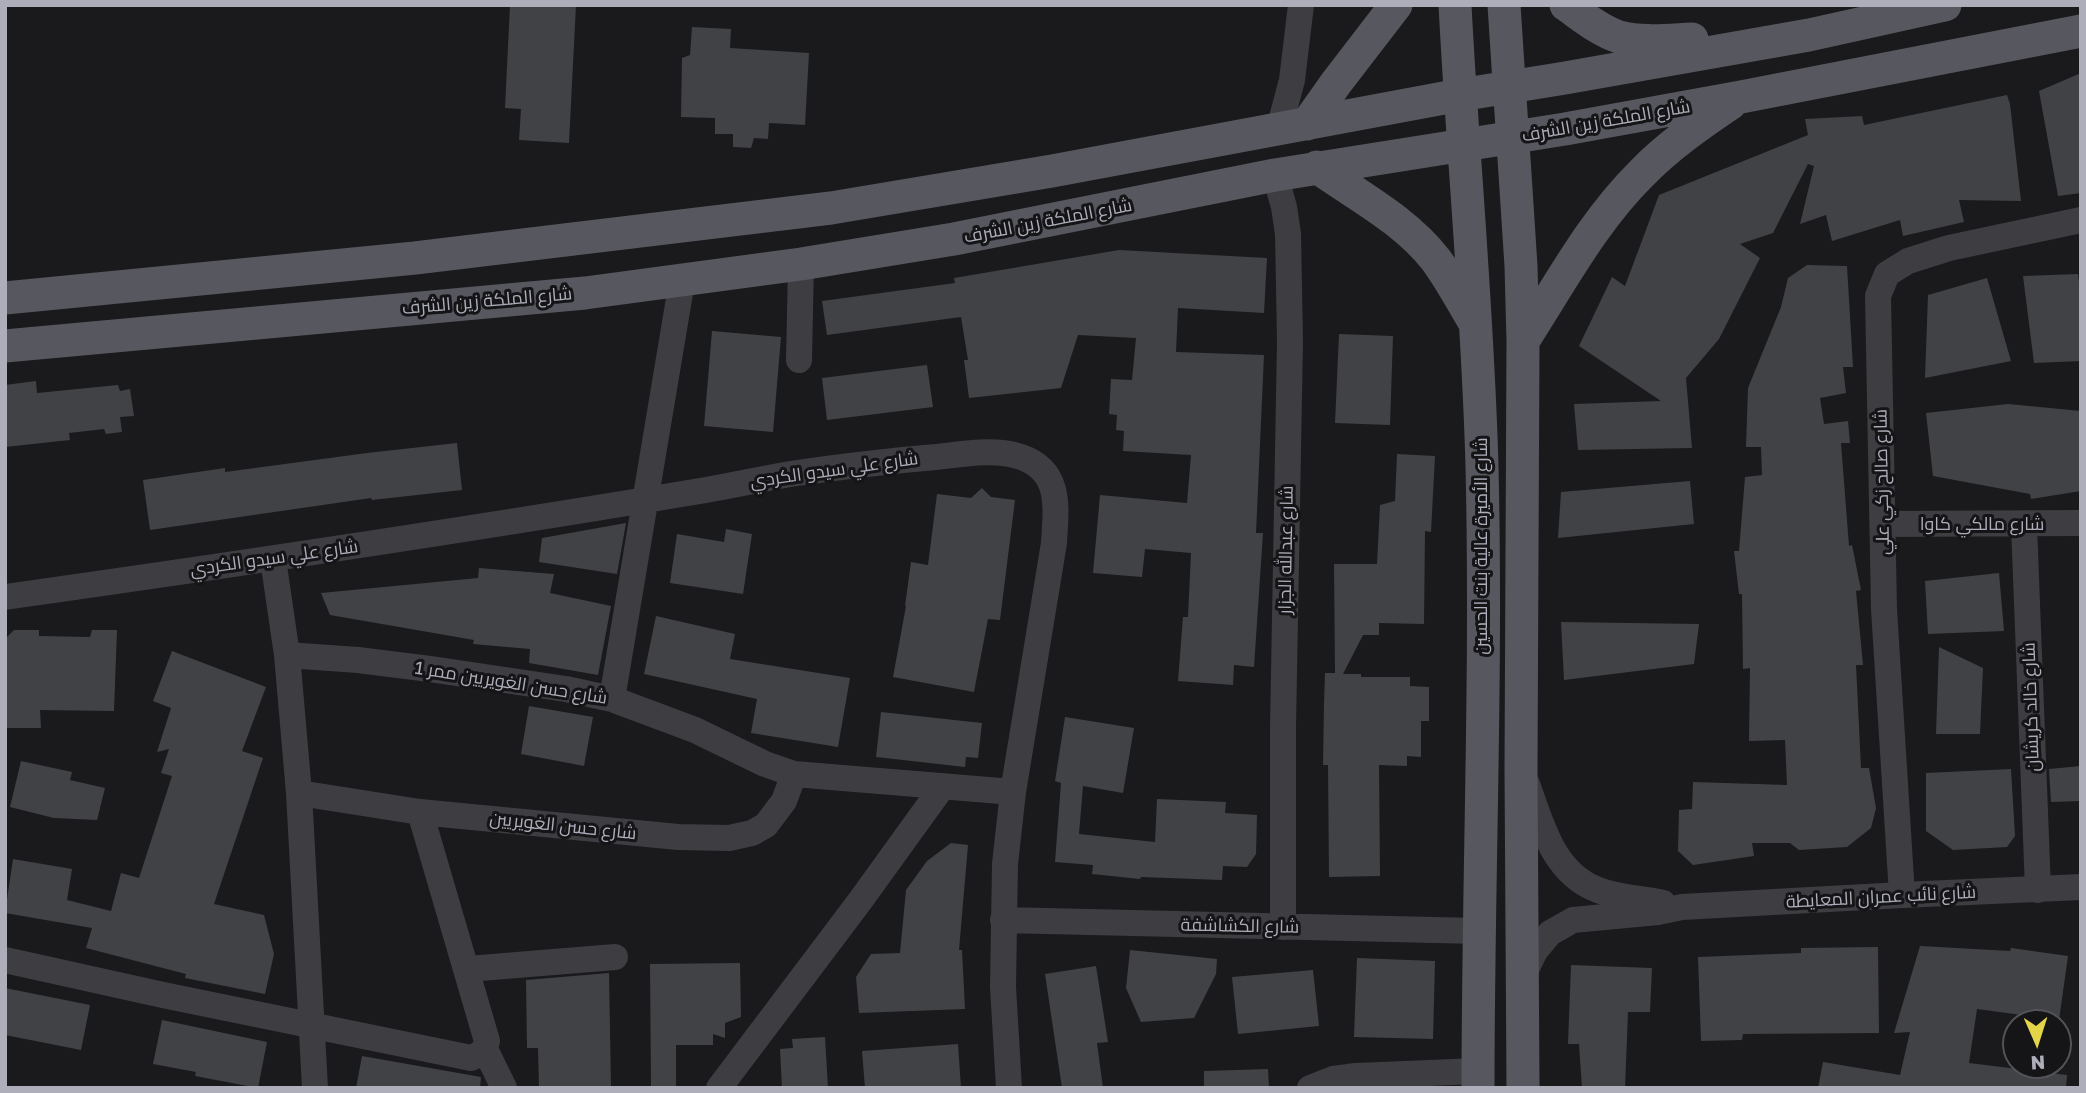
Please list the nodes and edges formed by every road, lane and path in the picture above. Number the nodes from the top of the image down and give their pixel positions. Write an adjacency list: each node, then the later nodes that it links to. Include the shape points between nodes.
1 (1300, 5): 12 (street, via 1292,80)
2 (1396, 5): 12 (main road, via 1336,83)
3 (1455, 5): 10 (main road, شارع الأميرة عالية بنت الحسين)
4 (1504, 5): 9 (main road)
5 (1566, 5): 8 (main road, via 1618,37)
6 (1924, 7): 8 (main road)
7 (2081, 30): 11 (main road, شارع الملكة زين الشرف)
8 (1810, 35): 9 (main road)
9 (1508, 87): 10 (main road); 13 (main road)
10 (1460, 94): 12 (main road); 14 (main road, شارع الأميرة عالية بنت الحسين)
11 (1741, 97): 13 (main road, شارع الملكة زين الشرف); 22 (main road, via 1667,150 1623,193)
12 (1293, 127): 20 (main road, via 831,208 415,258)
13 (1512, 138): 14 (main road, شارع الملكة زين الشرف); 22 (main road)
14 (1463, 144): 15 (main road, شارع الملكة زين الشرف); 21 (main road, شارع الأميرة عالية بنت الحسين)
15 (1317, 167): 16 (main road, شارع الملكة زين الشرف); 21 (main road, via 1412,234 1446,274)
16 (1275, 175): 18 (main road, شارع الملكة زين الشرف, via 954,239); 44 (street, شارع عبدالله الجزار, via 1288,234 1290,341)
17 (2081, 220): 27 (street, شارع صالح زكي علي, via 1949,248 1908,261 1887,274 1878,296)
18 (801, 264): 19 (main road, شارع الملكة زين الشرف); 24 (street)
19 (682, 281): 23 (main road, شارع الملكة زين الشرف); 25 (street)
20 (5, 298)
21 (1477, 326): 45 (main road, شارع الأميرة عالية بنت الحسين, via 1483,579)
22 (1523, 341): 33 (main road)
23 (5, 346)
24 (799, 360)
25 (645, 500): 29 (street, شارع علي سيدو الكردي); 32 (street); 36 (street, شارع علي سيدو الكردي, via 789,474 977,453 1008,454 1035,464 1052,483 1054,543)
26 (2081, 523): 28 (street, شارع مالكي كاوا)
27 (1883, 524): 28 (street, شارع مالكي كاوا); 41 (street, شارع صالح زكي علي)
28 (2024, 525): 40 (street, شارع خالد كريشان)
29 (273, 559): 30 (street, شارع علي سيدو الكردي); 31 (street)
30 (5, 597)
31 (287, 655): 32 (street, شارع حسن الغويريين ممر 1, via 358,660); 37 (street)
32 (612, 699): 34 (street, شارع حسن الغويريين ممر 1)
33 (1521, 768): 42 (street, شارع نائب عمران المعايطة, via 1541,828 1566,871 1600,891); 49 (main road)
34 (794, 774): 35 (street, شارع حسن الغويريين ممر 1); 38 (street, شارع حسن الغويريين, via 784,802 766,825 729,838)
35 (943, 786): 36 (street, شارع حسن الغويريين ممر 1); 55 (street)
36 (1013, 792): 43 (street, شارع علي سيدو الكردي)
37 (299, 793): 38 (street, شارع حسن الغويريين); 50 (street)
38 (420, 812): 48 (street)
39 (2081, 887): 40 (street, شارع نائب عمران المعايطة)
40 (2038, 890): 41 (street, شارع نائب عمران المعايطة)
41 (1902, 895): 42 (street, شارع نائب عمران المعايطة)
42 (1682, 907): 49 (street, شارع نائب عمران المعايطة, via 1573,920 1550,933)
43 (1003, 920): 44 (street, شارع الكشاشفة); 56 (street, شارع علي سيدو الكردي)
44 (1283, 927): 45 (street, شارع الكشاشفة)
45 (1478, 932): 52 (main road, شارع الأميرة عالية بنت الحسين)
46 (615, 957): 48 (street)
47 (5, 960): 50 (street)
48 (468, 969): 51 (street, via 486,1032)
49 (1524, 974): 58 (main road)
50 (312, 1026): 51 (street, via 463,1058 480,1055); 53 (street)
51 (485, 1049): 54 (street)
52 (1478, 1079): 57 (street, via 1356,1076)
53 (315, 1088)
54 (504, 1088)
55 (719, 1088)
56 (1009, 1088)
57 (1311, 1088)
58 (1523, 1088)

